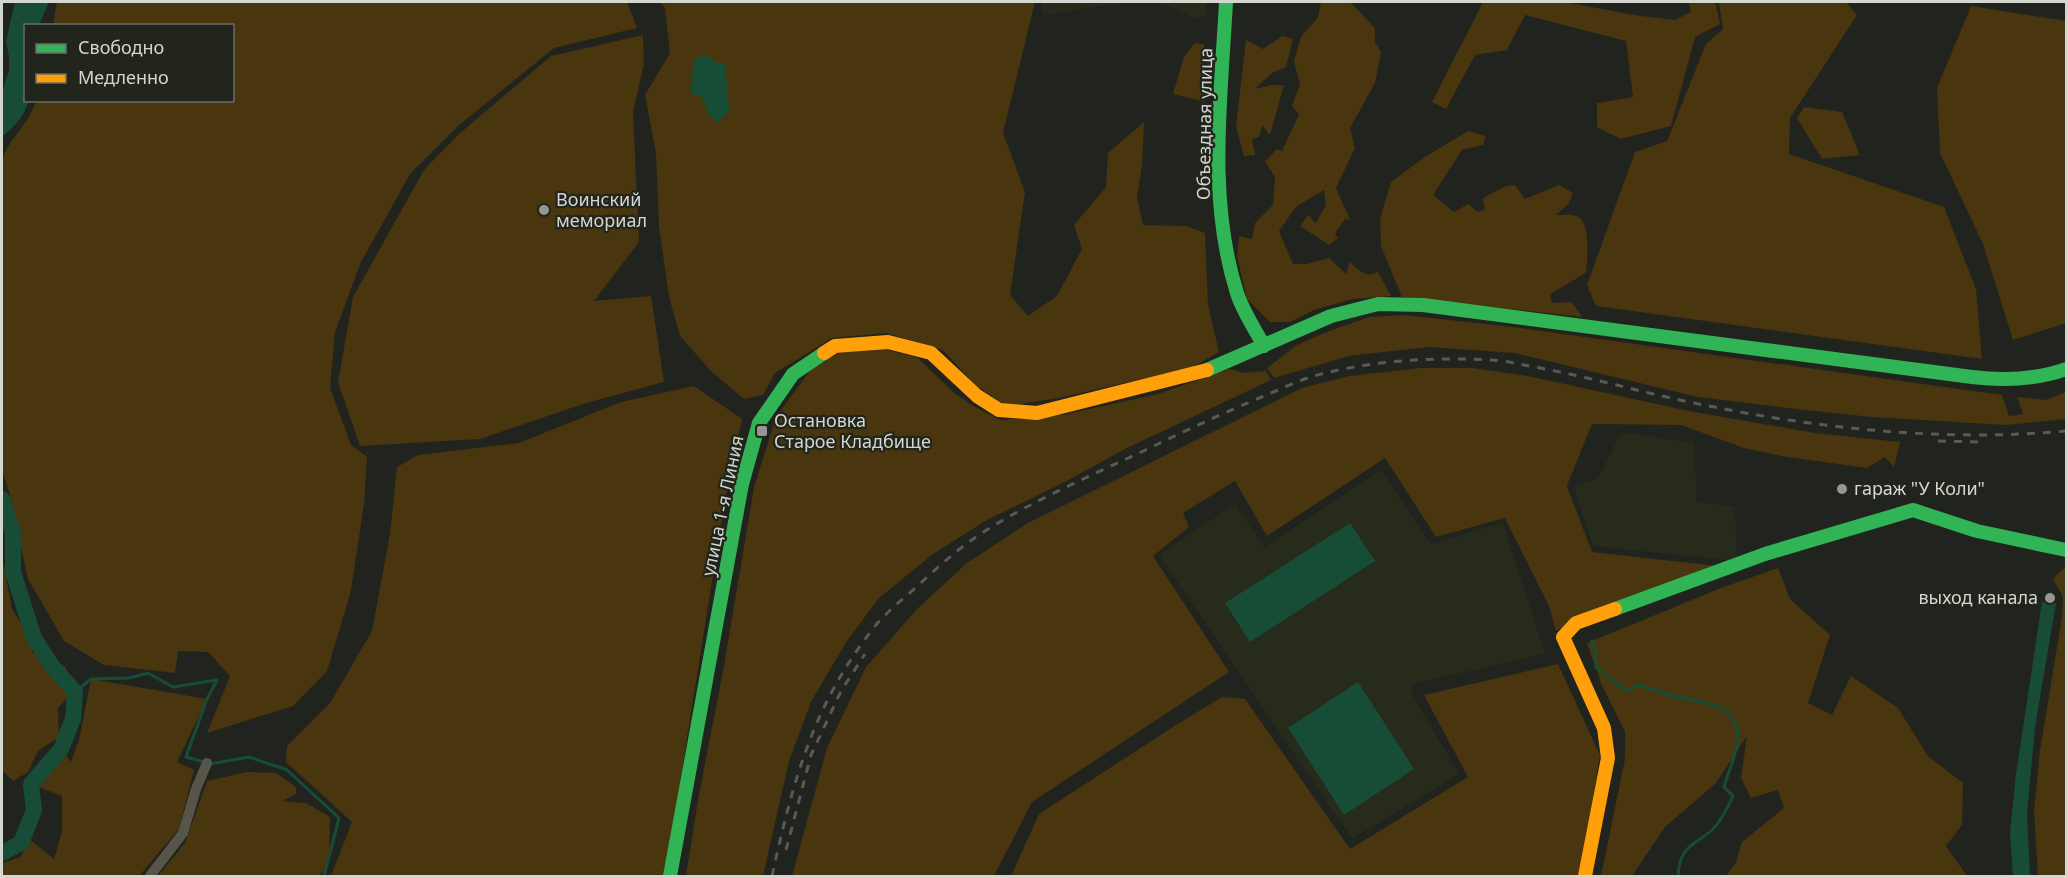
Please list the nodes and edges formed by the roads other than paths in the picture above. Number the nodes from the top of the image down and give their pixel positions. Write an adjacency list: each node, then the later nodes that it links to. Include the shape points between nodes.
1 (1226, 2): 2 (street, Объездная улица, via 1219,180 1224,240 1237,295)
2 (1264, 346): 3 (street, улица 1-я Линия, via 1331,316 1378,304 1423,304 1999,380 2042,377); 7 (street, улица 1-я Линия, via 1205,371 1037,413 999,410 977,396 931,353 888,342 835,346 793,374 759,423 742,484)
3 (2067, 369)
4 (2067, 550): 8 (street, via 1977,531 1913,510 1765,554 1576,623 1563,637 1604,728 1608,758)
5 (207, 763): 6 (street, via 183,833)
6 (150, 876)
7 (670, 876)
8 (1585, 876)

